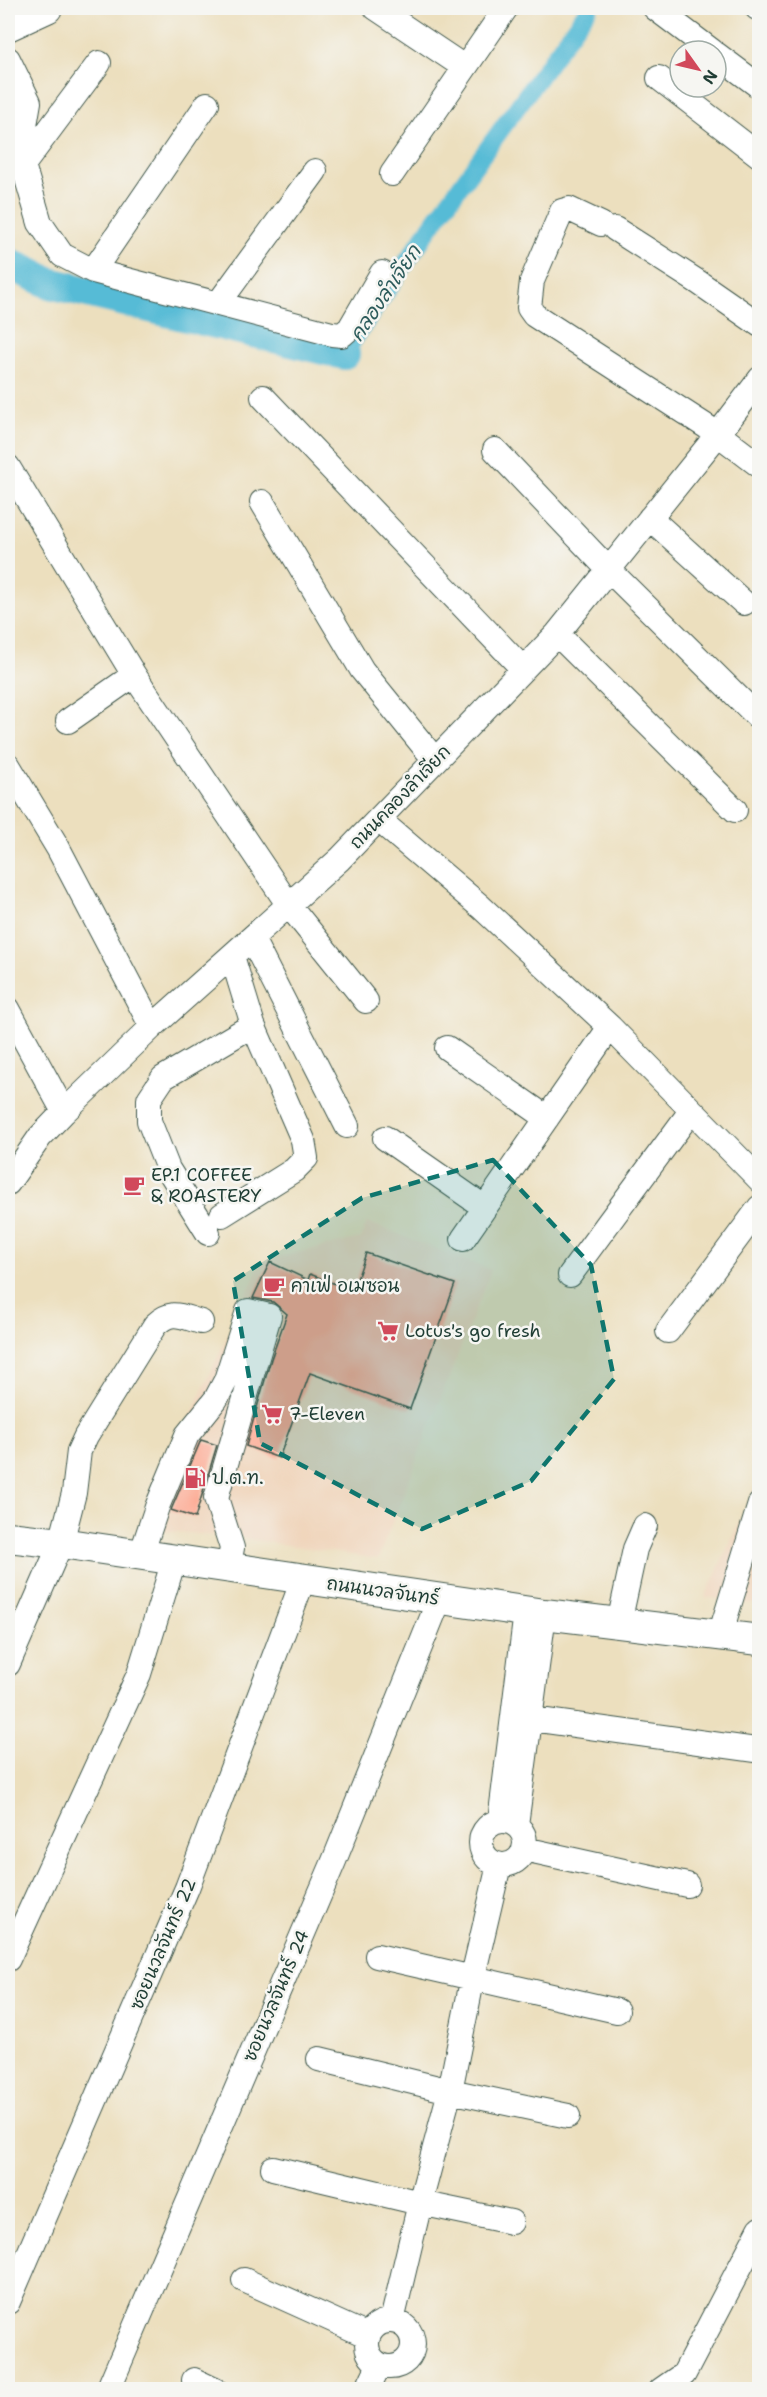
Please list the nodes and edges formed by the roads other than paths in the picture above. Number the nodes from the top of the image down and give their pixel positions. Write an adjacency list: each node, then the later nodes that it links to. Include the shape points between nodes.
1 (47, 8): 5 (main road)
2 (376, 8): 10 (street)
3 (506, 8): 10 (street)
4 (655, 8): 6 (street)
5 (8, 26)
6 (696, 39)
7 (8, 59): 14 (street, via 29,102)
8 (99, 63): 16 (street)
9 (728, 63): 12 (street)
10 (464, 67): 18 (street)
11 (659, 78): 15 (street)
12 (759, 87)
13 (207, 104): 19 (street)
14 (16, 127): 16 (street)
15 (759, 156)
16 (23, 165): 19 (street, via 40,223 62,255)
17 (315, 171): 21 (street)
18 (392, 174)
19 (93, 272): 21 (street)
20 (382, 273): 21 (street, via 350,328 342,334)
21 (218, 304)
22 (759, 326): 25 (street, via 698,282 608,227 569,209 562,211 532,281 528,300 534,315)
23 (759, 379): 25 (street, ถนนคลองลำเจียก)
24 (262, 397): 34 (street)
25 (718, 434): 28 (street); 30 (street, ถนนคลองลำเจียก)
26 (495, 450): 31 (street)
27 (8, 466): 35 (street)
28 (759, 466)
29 (262, 502): 38 (street, via 362,670)
30 (650, 518): 31 (street, ถนนคลองลำเจียก); 32 (street)
31 (609, 570): 33 (street, ถนนคลองลำเจียก); 36 (street)
32 (744, 603)
33 (558, 634): 34 (street, ถนนคลองลำเจียก); 40 (street)
34 (523, 669): 38 (street, ถนนคลองลำเจียก)
35 (134, 675): 37 (street); 42 (street)
36 (759, 719)
37 (68, 721)
38 (435, 760): 41 (street, ถนนคลองลำเจียก)
39 (8, 765): 49 (street, via 58,848)
40 (735, 810)
41 (379, 820): 42 (street, ถนนคลองลำเจียก); 48 (street, via 481,906)
42 (288, 904): 43 (street, ถนนคลองลำเจียก); 45 (street)
43 (252, 939): 44 (street, ถนนคลองลำเจียก); 54 (street)
44 (232, 956): 47 (street); 49 (street, ถนนคลองลำเจียก)
45 (366, 1001)
46 (8, 1009): 52 (street)
47 (253, 1025): 47 (street, via 164,1078 149,1099 149,1121 168,1169 215,1224 306,1158 303,1140)
48 (610, 1027): 51 (street); 53 (street)
49 (152, 1028): 52 (street, ถนนคลองลำเจียก)
50 (447, 1048): 53 (street)
51 (691, 1111): 56 (street); 61 (street)
52 (64, 1112): 57 (street, ถนนคลองลำเจียก, via 40,1137)
53 (547, 1118): 59 (street)
54 (347, 1126)
55 (385, 1138): 59 (street)
56 (759, 1180)
57 (8, 1183)
58 (759, 1207): 63 (street)
59 (484, 1208): 60 (street)
60 (463, 1239)
61 (570, 1275)
62 (201, 1322): 67 (street, via 174,1314 155,1325 79,1451 74,1493)
63 (668, 1331)
64 (759, 1504): 75 (street)
65 (645, 1526): 74 (street, via 635,1549)
66 (8, 1537): 67 (main road, ถนนนวลจันทร์)
67 (61, 1543): 68 (main road, ถนนนวลจันทร์); 77 (street)
68 (141, 1555): 69 (main road, ถนนนวลจันทร์); 70 (street, via 188,1435 226,1380 248,1311 269,1316 216,1498 232,1548)
69 (174, 1560): 70 (main road, ถนนนวลจันทร์); 85 (street, via 139,1674)
70 (228, 1569): 71 (main road, ถนนนวลจันทร์)
71 (303, 1580): 72 (main road, ถนนนวลจันทร์); 96 (street, ซอยนวลจันทร์ 22, via 187,1888)
72 (439, 1600): 73 (main road, ถนนนวลจันทร์); 100 (street, ซอยนวลจันทร์ 24, via 334,1861)
73 (535, 1613): 74 (main road, ถนนนวลจันทร์); 78 (street); 80 (street)
74 (619, 1623): 75 (main road, ถนนนวลจันทร์)
75 (720, 1635): 76 (main road, ถนนนวลจันทร์)
76 (759, 1640)
77 (8, 1664)
78 (532, 1719): 79 (street); 80 (street)
79 (756, 1750)
80 (508, 1823): 81 (street, via 524,1834); 82 (street, via 487,1827 480,1840 484,1855)
81 (525, 1849): 82 (street, via 516,1861); 83 (street)
82 (499, 1865): 86 (street)
83 (687, 1885)
84 (377, 1956): 86 (street)
85 (8, 1959)
86 (473, 1976): 87 (street); 89 (street)
87 (617, 2011)
88 (319, 2059): 89 (street)
89 (450, 2091): 90 (street); 92 (street)
90 (568, 2116)
91 (273, 2168): 92 (street)
92 (420, 2203): 93 (street); 97 (street)
93 (512, 2222)
94 (759, 2229): 102 (street, via 684,2374)
95 (244, 2280): 98 (street)
96 (8, 2302)
97 (392, 2321): 98 (street, via 377,2324); 99 (street, via 411,2334 412,2350 403,2364)
98 (368, 2336): 99 (street, via 368,2353)
99 (380, 2366): 101 (street)
100 (108, 2390)
101 (367, 2390)
102 (661, 2390)

